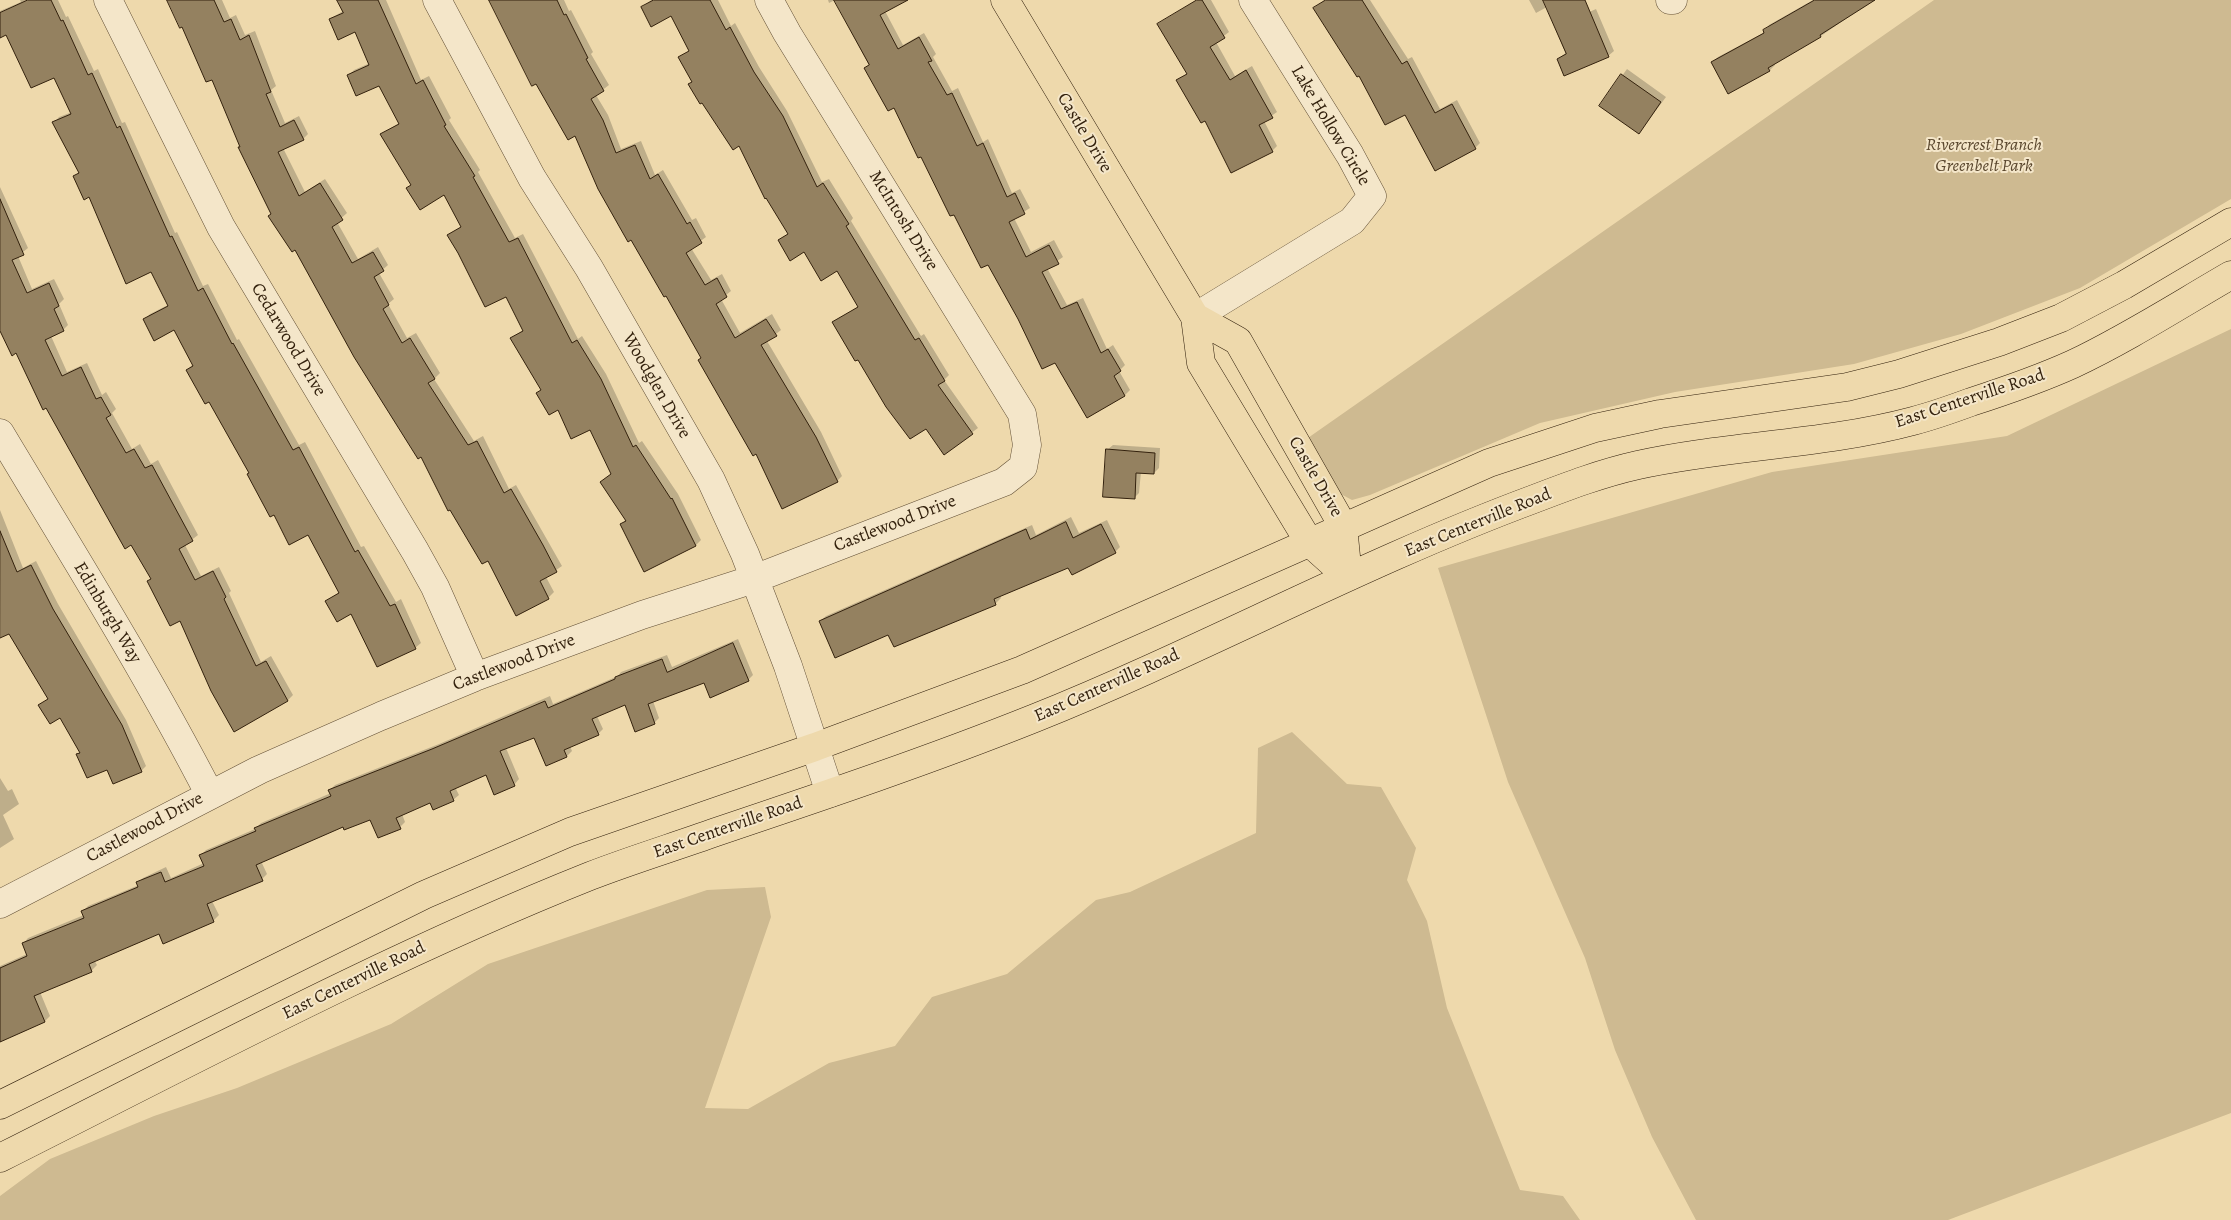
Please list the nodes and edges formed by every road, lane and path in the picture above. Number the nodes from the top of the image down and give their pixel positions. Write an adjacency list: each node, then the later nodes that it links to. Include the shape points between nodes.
1 (108, 0): 15 (street, Cedarwood Drive, via 221,227 415,551 435,587)
2 (437, 0): 14 (street, Woodglen Drive, via 532,178 589,268 711,480)
3 (770, 0): 10 (street, McIntosh Drive, via 787,33 1022,414)
4 (1005, 0): 8 (main road, Castle Drive)
5 (1253, 0): 8 (street, Lake Hollow Circle, via 1372,196 1352,221)
6 (2231, 222): 11 (main road, via 2077,310 1999,342 1847,387 1660,414 1596,428 1490,463)
7 (2231, 275): 13 (main road, East Centerville Road, via 2135,332 2069,366 1999,393 1914,421 1832,438 1634,466 1526,502)
8 (1195, 317): 11 (main road, Castle Drive, via 1238,341); 12 (main road, Castle Drive, via 1201,363)
9 (0, 433): 18 (street, Edinburgh Way, via 183,742)
10 (1027, 445): 14 (street, Castlewood Drive, via 1023,467 1004,482)
11 (1343, 526): 12 (main road); 13 (main road, Castle Drive)
12 (1309, 542): 13 (main road, Castle Drive); 16 (main road, via 1022,670)
13 (1348, 577): 17 (main road, East Centerville Road, via 1038,717)
14 (754, 579): 15 (street, Castlewood Drive, via 642,615); 16 (street, Woodglen Drive)
15 (475, 677): 18 (street, Castlewood Drive, via 315,744)
16 (816, 747): 17 (street, Woodglen Drive); 20 (main road, via 570,832 424,895)
17 (830, 793): 21 (main road, East Centerville Road, via 594,874 444,938 246,1033)
18 (210, 795): 19 (street, Castlewood Drive)
19 (0, 904)
20 (0, 1104)
21 (0, 1158)

